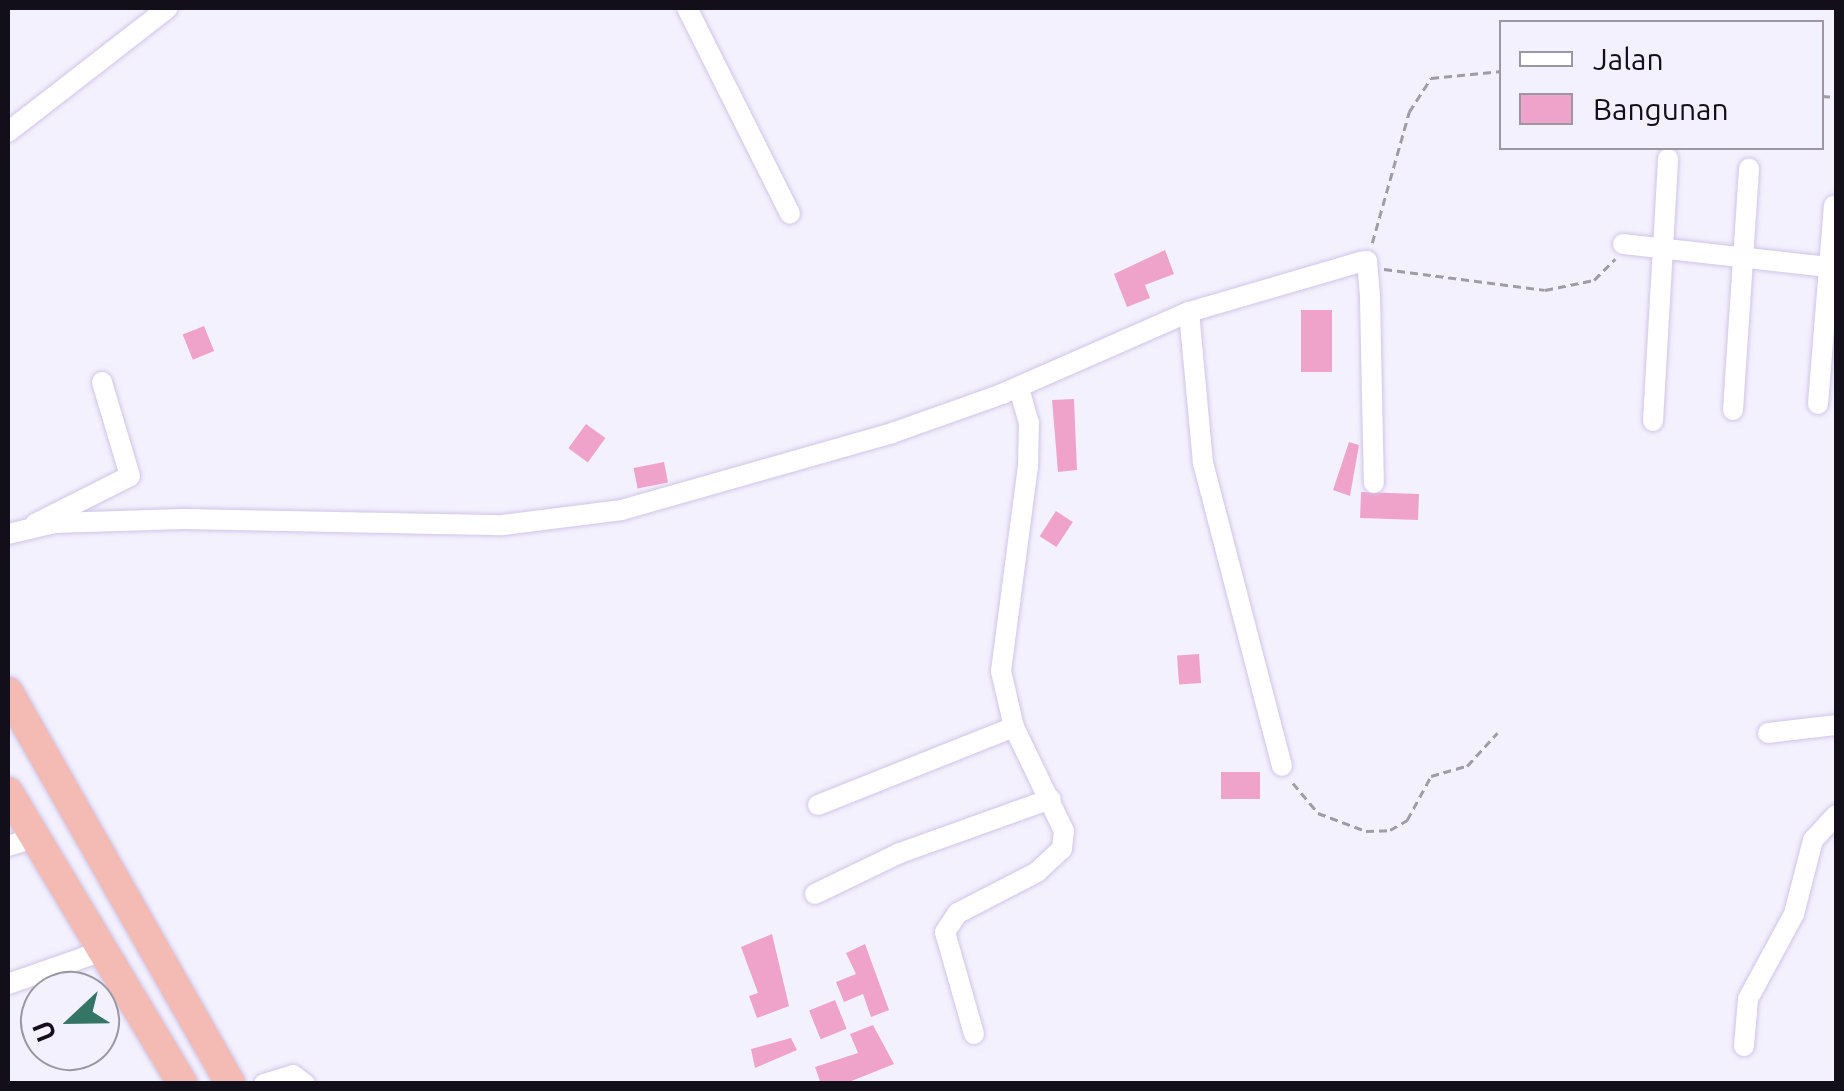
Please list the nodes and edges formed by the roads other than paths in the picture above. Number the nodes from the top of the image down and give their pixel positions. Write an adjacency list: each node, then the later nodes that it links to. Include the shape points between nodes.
1 (168, 8): 3 (street)
2 (687, 8): 7 (street)
3 (8, 132)
4 (1668, 158): 9 (street)
5 (1749, 170): 10 (street)
6 (1834, 206): 11 (street)
7 (790, 214)
8 (1622, 244): 9 (street)
9 (1662, 251): 10 (street); 17 (street)
10 (1746, 260): 11 (street); 16 (street)
11 (1832, 267): 15 (street)
12 (1189, 312): 14 (street); 18 (street, via 1367,261); 25 (street, via 1203,463)
13 (102, 382): 19 (street, via 130,476 48,513)
14 (1019, 387): 19 (street, via 744,478 590,516 503,525 184,519); 23 (street, via 1029,423 1028,468 1001,671)
15 (1818, 404)
16 (1733, 410)
17 (1653, 421)
18 (1374, 483)
19 (30, 529): 20 (street)
20 (8, 534)
21 (8, 692): 34 (highway)
22 (1836, 724): 24 (street)
23 (1014, 727): 27 (street); 28 (street)
24 (1768, 734)
25 (1282, 766)
26 (8, 792): 30 (highway)
27 (1050, 799): 31 (street, via 861,868); 36 (street, via 1064,831 1062,850 1012,890 958,913 946,932)
28 (818, 805)
29 (1836, 814): 37 (street, via 1813,840 1794,914 1748,999)
30 (21, 842): 32 (highway)
31 (815, 894)
32 (102, 951): 33 (street); 35 (highway)
33 (8, 984)
34 (184, 998): 35 (highway); 39 (highway)
35 (147, 1022): 38 (highway)
36 (974, 1034)
37 (1744, 1046)
38 (183, 1084)
39 (231, 1084)
40 (264, 1084): 41 (street, via 293,1076)
41 (305, 1084)

